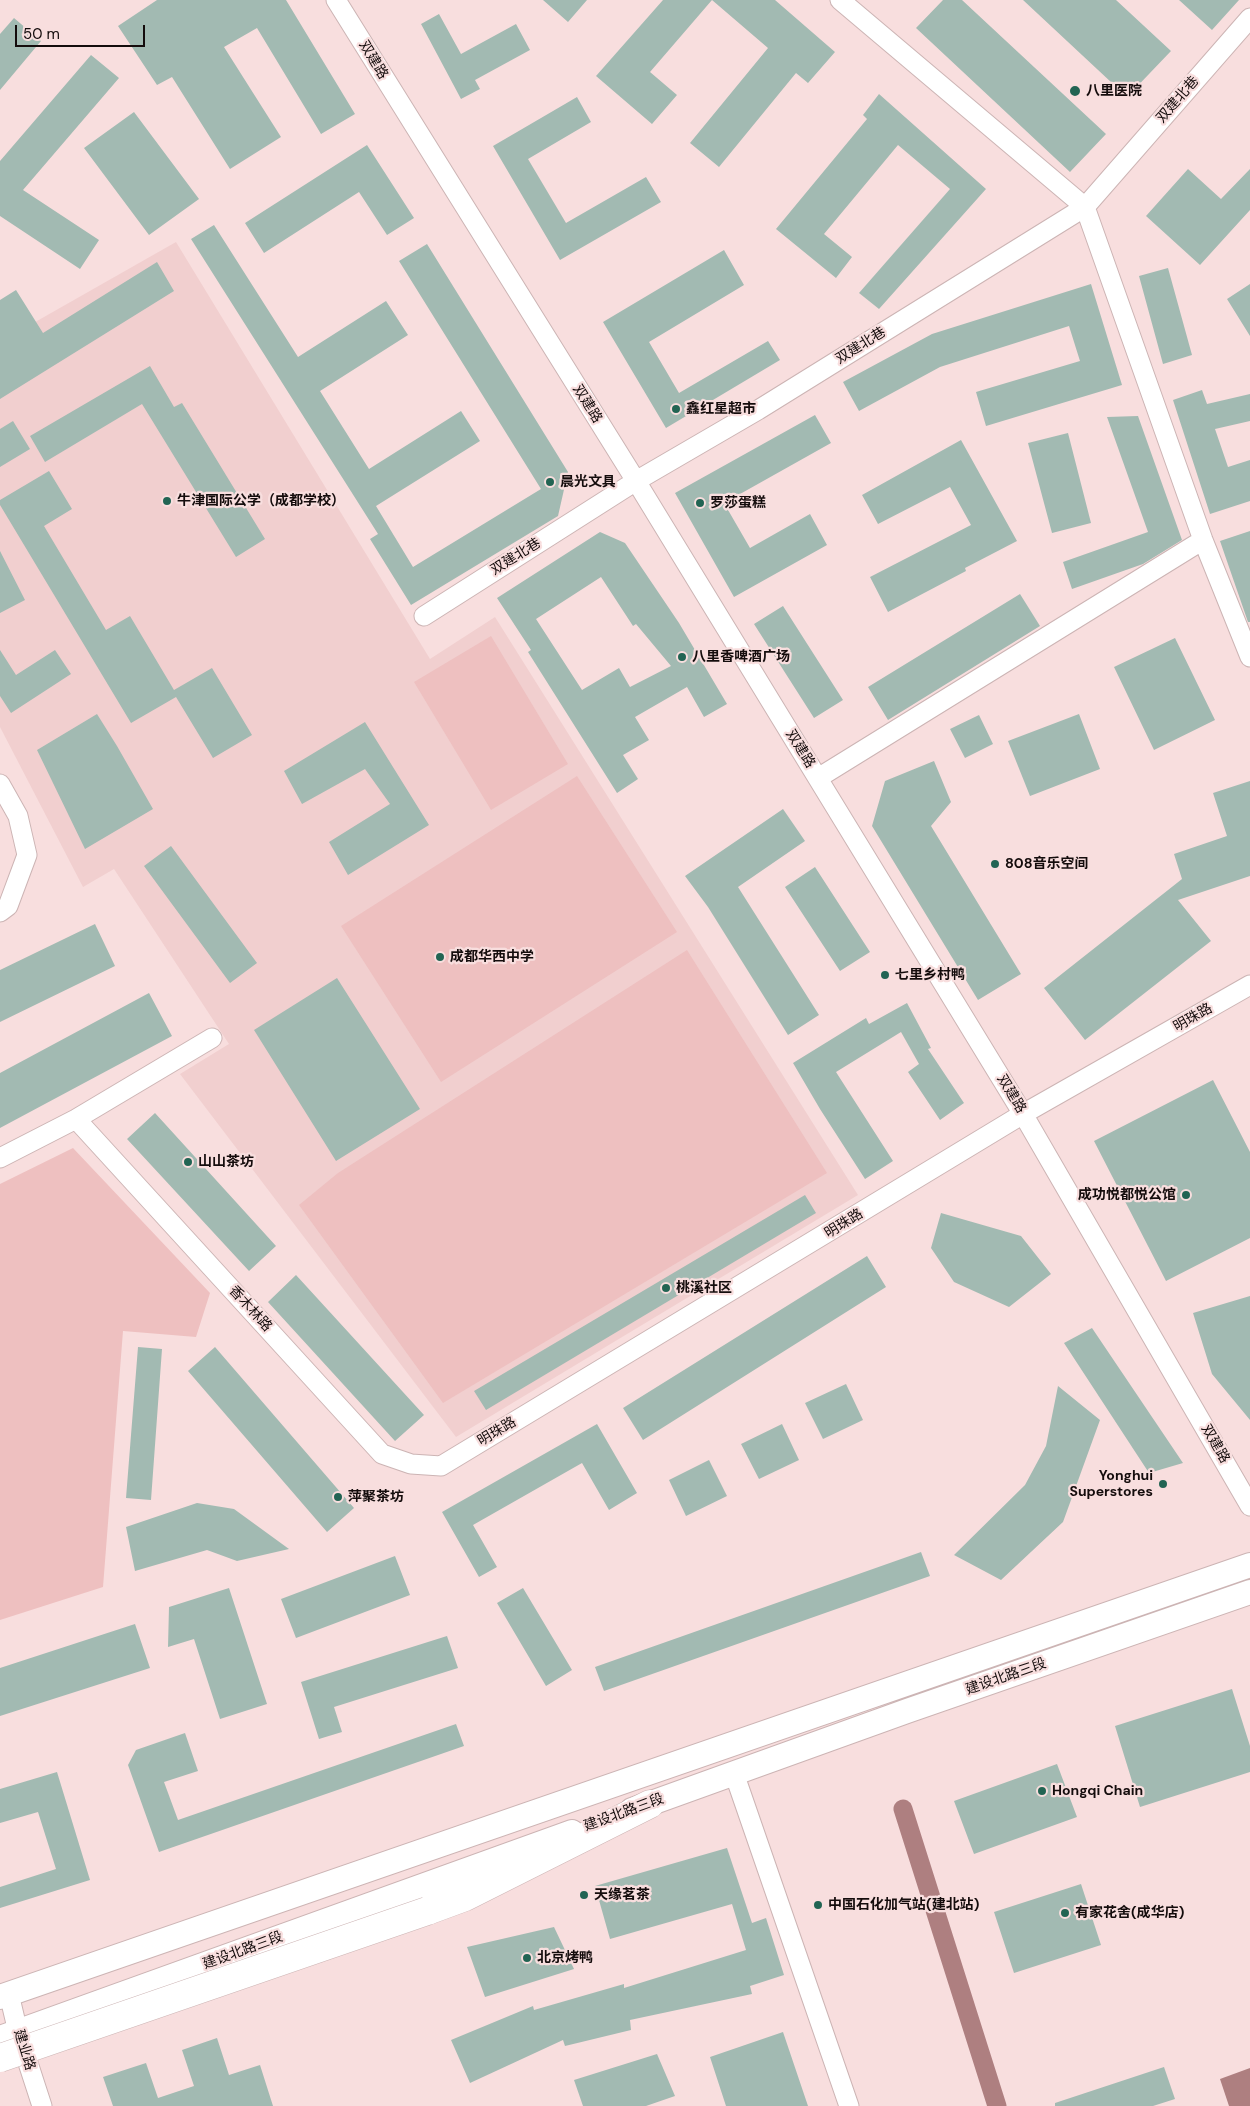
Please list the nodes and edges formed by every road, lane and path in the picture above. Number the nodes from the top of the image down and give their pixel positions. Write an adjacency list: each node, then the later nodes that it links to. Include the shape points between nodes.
1 (336, 0): 5 (street, 双建路)
2 (840, 0): 4 (street)
3 (1250, 18): 4 (street, 双建北巷)
4 (1085, 207): 5 (street, 双建北巷, via 758,410); 6 (street)
5 (636, 481): 7 (street, 双建北巷); 9 (street, 双建路)
6 (1203, 540): 8 (street); 9 (street)
7 (424, 616)
8 (1250, 657)
9 (818, 778): 14 (street, 双建路)
10 (0, 784): 11 (street, via 18,816 27,855 8,906)
11 (0, 912)
12 (1250, 985): 14 (street, 明珠路)
13 (212, 1038): 15 (street)
14 (1024, 1114): 17 (street, 明珠路); 18 (street, 双建路)
15 (76, 1119): 16 (street); 17 (street, 香木林路, via 382,1454 411,1464)
16 (0, 1158)
17 (441, 1466)
18 (1250, 1506)
19 (1250, 1566): 23 (main road, 建设北路三段)
20 (1250, 1592): 21 (main road, 建设北路三段)
21 (734, 1773): 22 (main road, 建设北路三段); 27 (street)
22 (650, 1804): 24 (main road, 建设北路三段); 25 (highway, bridge, via 465,1897 427,1912)
23 (5, 1995): 24 (street, 建业路)
24 (9, 2035): 26 (street, 建业路)
25 (0, 2058)
26 (42, 2106)
27 (849, 2106)

